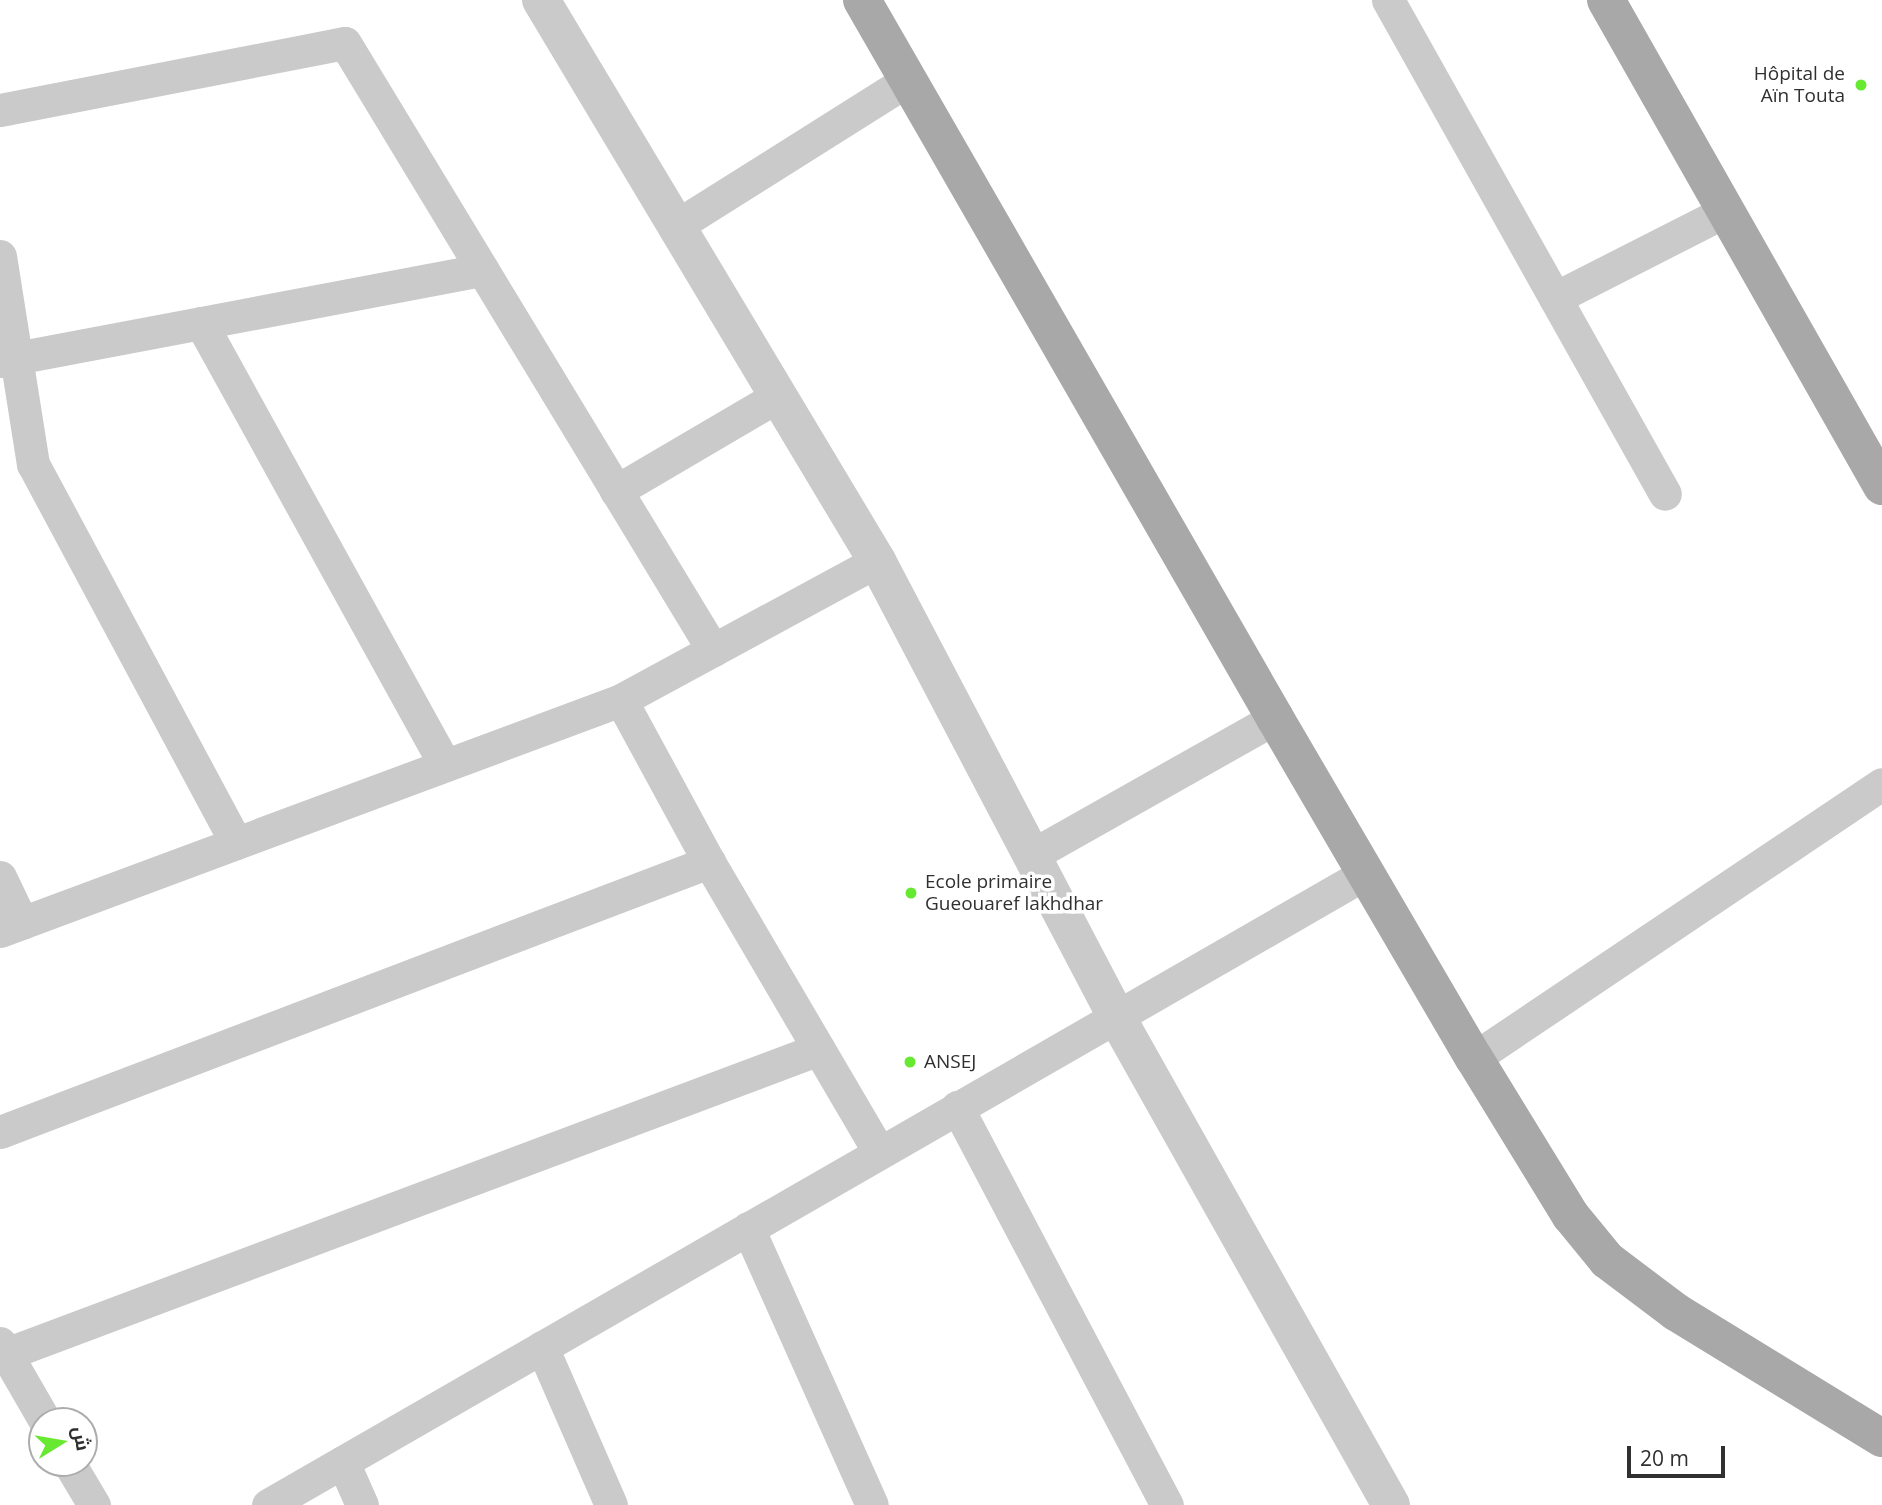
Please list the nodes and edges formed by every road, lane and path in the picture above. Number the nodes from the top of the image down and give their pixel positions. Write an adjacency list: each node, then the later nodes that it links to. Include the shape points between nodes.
1 (862, 0): 5 (main road)
2 (1388, 0): 11 (street)
3 (1606, 0): 7 (main road)
4 (547, 2): 8 (street)
5 (908, 80): 8 (street); 21 (main road)
6 (0, 110): 10 (street, via 345,43)
7 (1726, 211): 11 (street); 15 (main road)
8 (676, 226): 14 (street)
9 (0, 256): 13 (street)
10 (483, 270): 12 (street); 16 (street)
11 (1555, 298): 17 (street)
12 (201, 323): 13 (street); 22 (street)
13 (7, 360): 24 (street, via 33,464)
14 (778, 396): 16 (street); 18 (street)
15 (1882, 486)
16 (616, 491): 19 (street)
17 (1665, 494)
18 (877, 561): 19 (street); 25 (street)
19 (713, 650): 20 (street)
20 (621, 700): 22 (street); 26 (street)
21 (1275, 718): 25 (street); 27 (main road)
22 (445, 765): 24 (street)
23 (1882, 783): 32 (street)
24 (236, 843): 29 (street)
25 (1032, 855): 30 (street)
26 (709, 862): 31 (street); 34 (street)
27 (1366, 873): 30 (street); 32 (main road)
28 (0, 877): 29 (street)
29 (11, 927)
30 (1116, 1016): 33 (street); 49 (street)
31 (819, 1049): 35 (street); 38 (street)
32 (1474, 1058): 40 (main road, via 1571,1216 1607,1260 1676,1312)
33 (957, 1107): 35 (street); 48 (street)
34 (0, 1132)
35 (879, 1152): 36 (street)
36 (748, 1228): 37 (street); 47 (street)
37 (542, 1347): 41 (street); 46 (street)
38 (3, 1348): 39 (street)
39 (37, 1407)
40 (1882, 1438)
41 (343, 1462): 44 (street); 45 (street)
42 (77, 1477): 43 (street)
43 (94, 1505)
44 (268, 1505)
45 (362, 1505)
46 (611, 1505)
47 (872, 1505)
48 (1167, 1505)
49 (1391, 1505)

